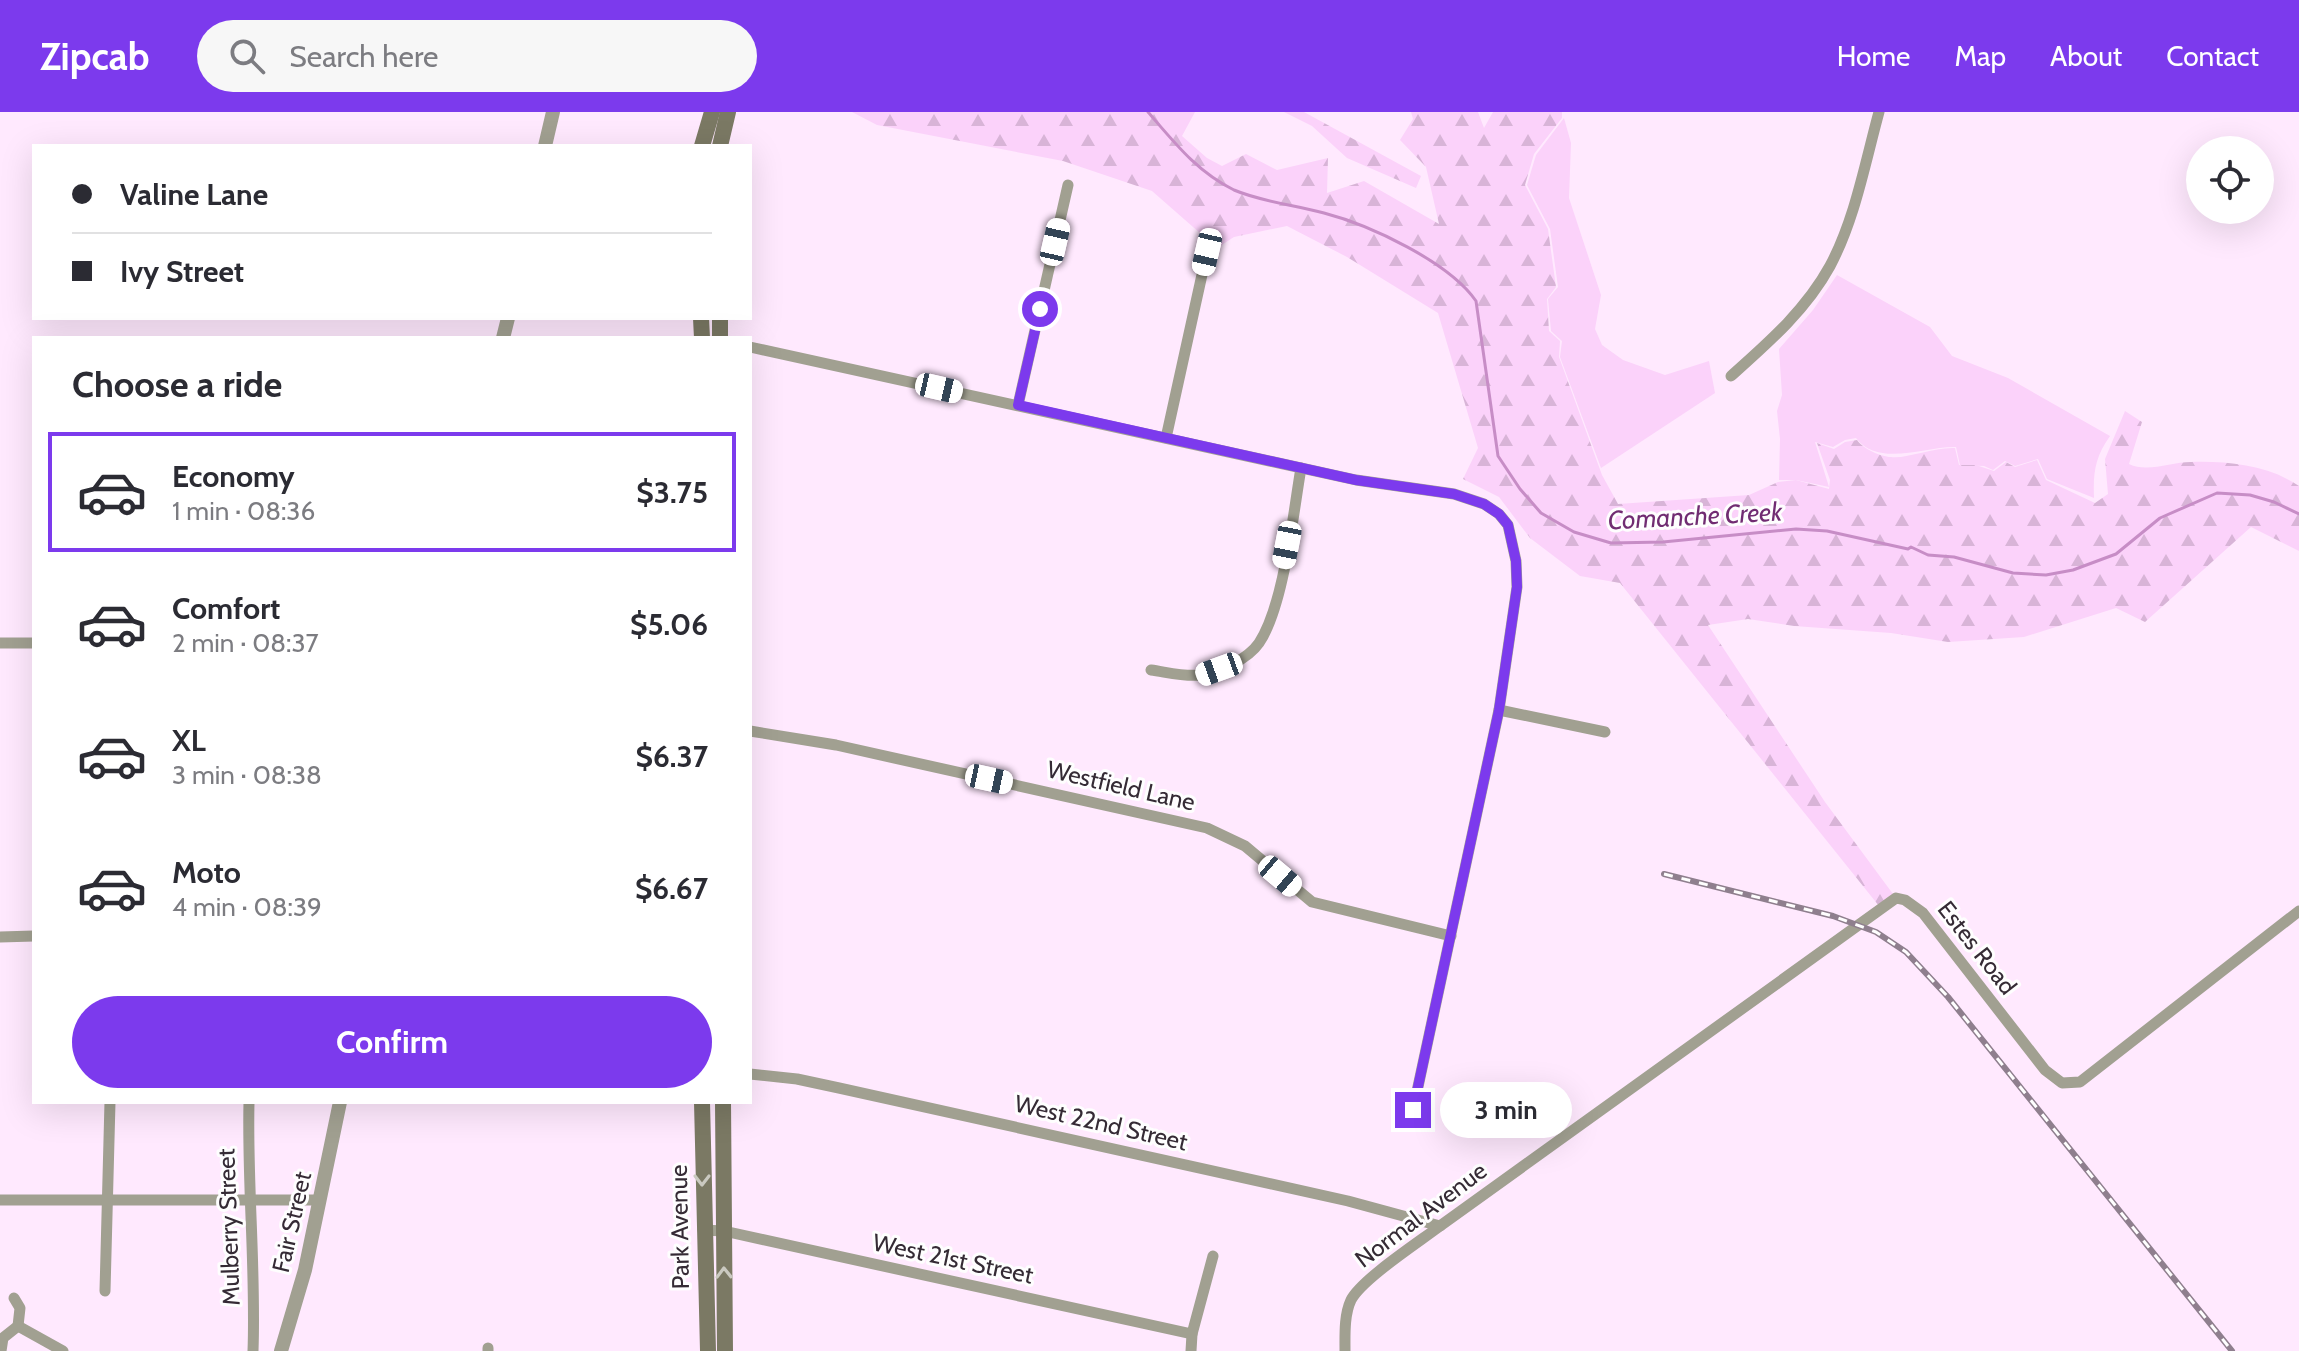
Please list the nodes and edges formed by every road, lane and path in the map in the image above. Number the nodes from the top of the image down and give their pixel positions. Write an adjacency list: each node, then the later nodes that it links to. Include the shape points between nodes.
1 (553, 112): 5 (street)
2 (712, 112): 6 (main road)
3 (728, 112): 7 (main road)
4 (1879, 112): 11 (street, via 1830,266 1788,323)
5 (545, 144)
6 (703, 144)
7 (720, 144)
8 (1068, 185): 12 (street)
9 (1207, 252): 13 (street)
10 (752, 347): 12 (street)
11 (1731, 376)
12 (1018, 405): 13 (street)
13 (1166, 438): 14 (street)
14 (1301, 468): 17 (street, via 1278,597 1258,645 1234,663 1200,675); 18 (street, via 1454,494 1499,514 1512,534 1517,587)
15 (0, 643): 16 (street)
16 (32, 643)
17 (1151, 670)
18 (1499, 710): 20 (street); 23 (street)
19 (752, 731): 23 (street, Westfield Lane, via 836,745 1207,828 1245,846 1312,902)
20 (1605, 732)
21 (2299, 911): 32 (street, Estes Road, via 2080,1082 2062,1083 2045,1070 1923,913 1896,898)
22 (32, 936): 24 (street)
23 (1451, 936): 31 (street)
24 (0, 937)
25 (752, 1074): 37 (street, West 22nd Street, via 839,1088)
26 (110, 1104): 34 (street)
27 (249, 1104): 35 (street, Mulberry Street)
28 (340, 1104): 36 (street, Fair Street)
29 (702, 1104): 38 (main road, Park Avenue, one-way to 38)
30 (723, 1104): 39 (main road, Park Avenue)
31 (1413, 1110)
32 (1563, 1138): 37 (street, Normal Avenue)
33 (0, 1200): 34 (street)
34 (108, 1200): 35 (street); 41 (street)
35 (249, 1200): 36 (street); 47 (street, Mulberry Street)
36 (320, 1200): 48 (street, Fair Street)
37 (1440, 1226): 52 (street, Normal Avenue, via 1351,1300)
38 (703, 1230): 39 (street, West 21st Street); 49 (main road, Park Avenue)
39 (724, 1231): 44 (street, West 21st Street); 50 (main road, Park Avenue, one-way to 39)
40 (1213, 1256): 44 (street)
41 (105, 1291)
42 (14, 1298): 43 (street, via 20,1308)
43 (18, 1326): 45 (street, via 3,1338); 46 (street)
44 (1192, 1334): 51 (street)
45 (1, 1351)
46 (63, 1351)
47 (253, 1351)
48 (281, 1351)
49 (708, 1351)
50 (725, 1351)
51 (1191, 1351)
52 (1345, 1351)

